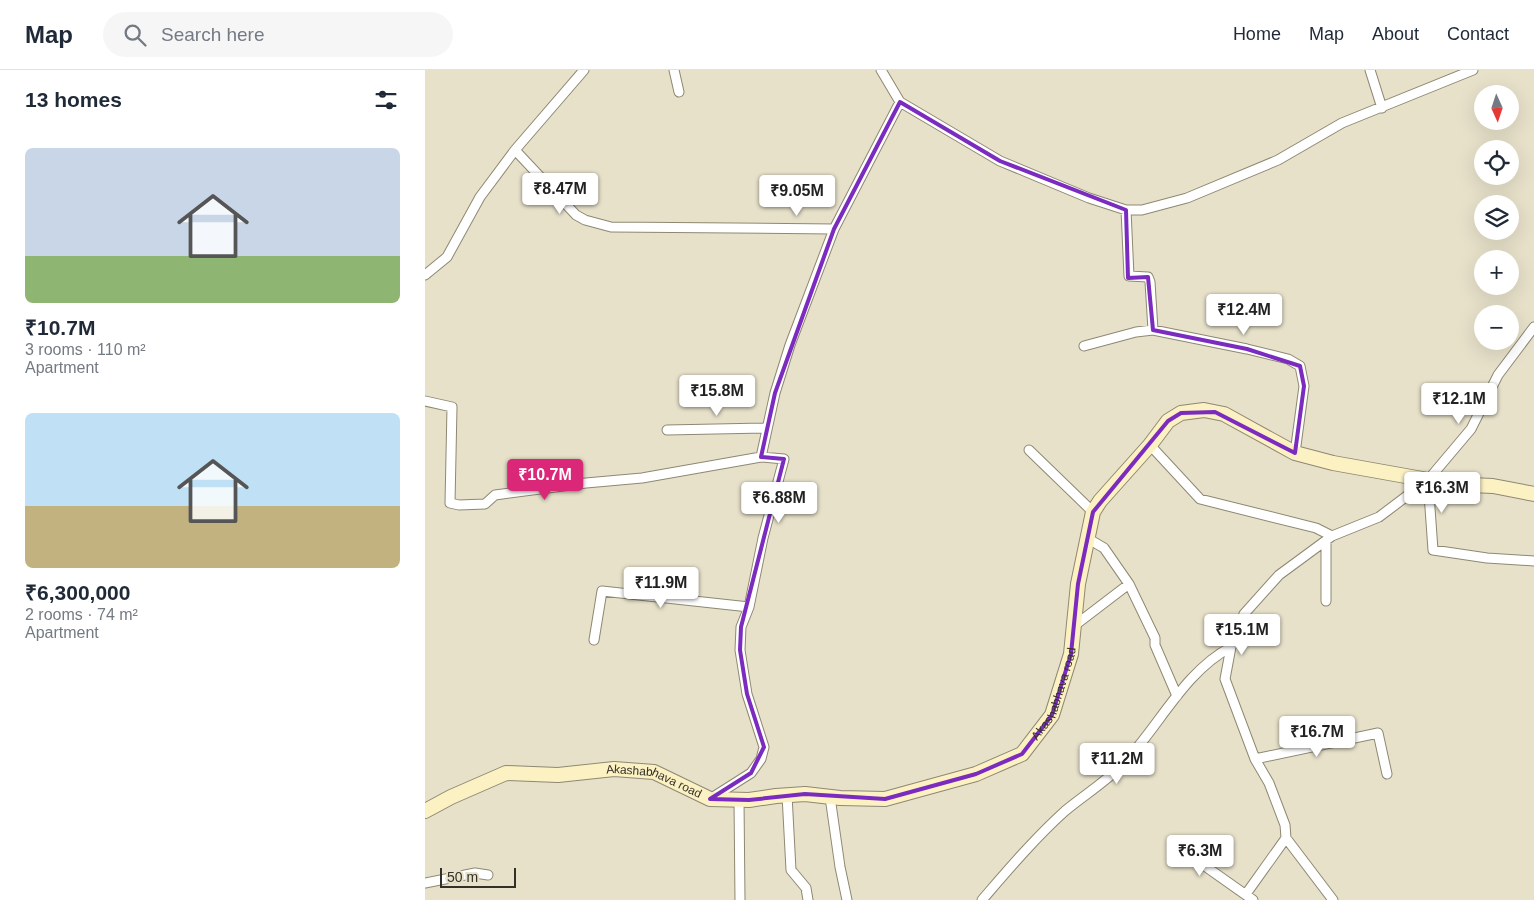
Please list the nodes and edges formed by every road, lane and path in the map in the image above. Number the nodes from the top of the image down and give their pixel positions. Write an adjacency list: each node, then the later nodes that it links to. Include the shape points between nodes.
1 (584, 70): 9 (street)
2 (674, 70): 6 (street)
3 (881, 70): 7 (street)
4 (1370, 70): 8 (street)
5 (1473, 70): 8 (street)
6 (679, 92)
7 (899, 102): 10 (street, via 1000,161); 11 (street)
8 (1382, 108): 10 (street, via 1342,123 1278,160 1187,198 1142,210)
9 (515, 150): 11 (street, via 576,215 611,227); 12 (street, via 480,197 447,257)
10 (1126, 210): 14 (street, via 1129,276 1148,277)
11 (834, 228): 17 (street, via 790,345)
12 (425, 275)
13 (1534, 327): 23 (street, via 1498,375 1471,429)
14 (1153, 330): 15 (street); 21 (street, via 1288,359 1300,366 1304,386)
15 (1083, 346)
16 (425, 401): 22 (street, via 452,407 450,503 459,505 485,504 495,495 642,478)
17 (767, 428): 18 (street); 22 (street)
18 (667, 430)
19 (1150, 445): 21 (street, Akashabhava road, via 1173,417 1204,410 1224,414); 25 (street, Akashabhava road); 27 (street, via 1200,499 1316,528)
20 (1029, 450): 25 (street)
21 (1295, 452): 23 (street, Akashabhava road, via 1333,463)
22 (761, 457): 31 (street, via 785,459 763,538)
23 (1428, 480): 24 (street, Akashabhava road, via 1493,486); 27 (street, via 1379,517); 28 (street, via 1433,550)
24 (1534, 494)
25 (1093, 512): 26 (street, Akashabhava road)
26 (1087, 538): 29 (street, via 1104,548); 32 (street, Akashabhava road)
27 (1329, 539): 30 (street); 34 (street, via 1279,575 1244,614)
28 (1534, 561)
29 (1129, 584): 32 (street); 35 (street, via 1155,638)
30 (1326, 601)
31 (749, 607): 33 (street, via 602,591); 40 (street, via 741,627 740,650 747,694 763,747 761,759 751,773)
32 (1074, 626): 39 (street, Akashabhava road, via 1071,654 1052,716 1022,754 976,774 885,799)
33 (594, 640)
34 (1231, 647): 35 (street, via 1190,680); 36 (street, via 1225,679)
35 (1177, 696): 51 (street, via 1123,764 1065,811)
36 (1255, 759): 37 (street, via 1378,733); 43 (street, via 1269,783 1285,825)
37 (1387, 774)
38 (787, 795): 39 (street, Akashabhava road); 41 (street, Akashabhava road); 49 (street, via 791,870 806,888)
39 (830, 797): 50 (street)
40 (710, 799): 41 (street, Akashabhava road); 42 (street, Akashabhava road, via 654,772 614,769 558,776 506,774)
41 (739, 800): 48 (street)
42 (425, 811)
43 (1286, 838): 47 (street); 53 (street)
44 (1195, 860): 47 (street)
45 (488, 875): 46 (street, via 475,873)
46 (425, 883)
47 (1245, 894): 52 (street)
48 (739, 900)
49 (808, 900)
50 (847, 900)
51 (981, 900)
52 (1253, 900)
53 (1333, 900)

